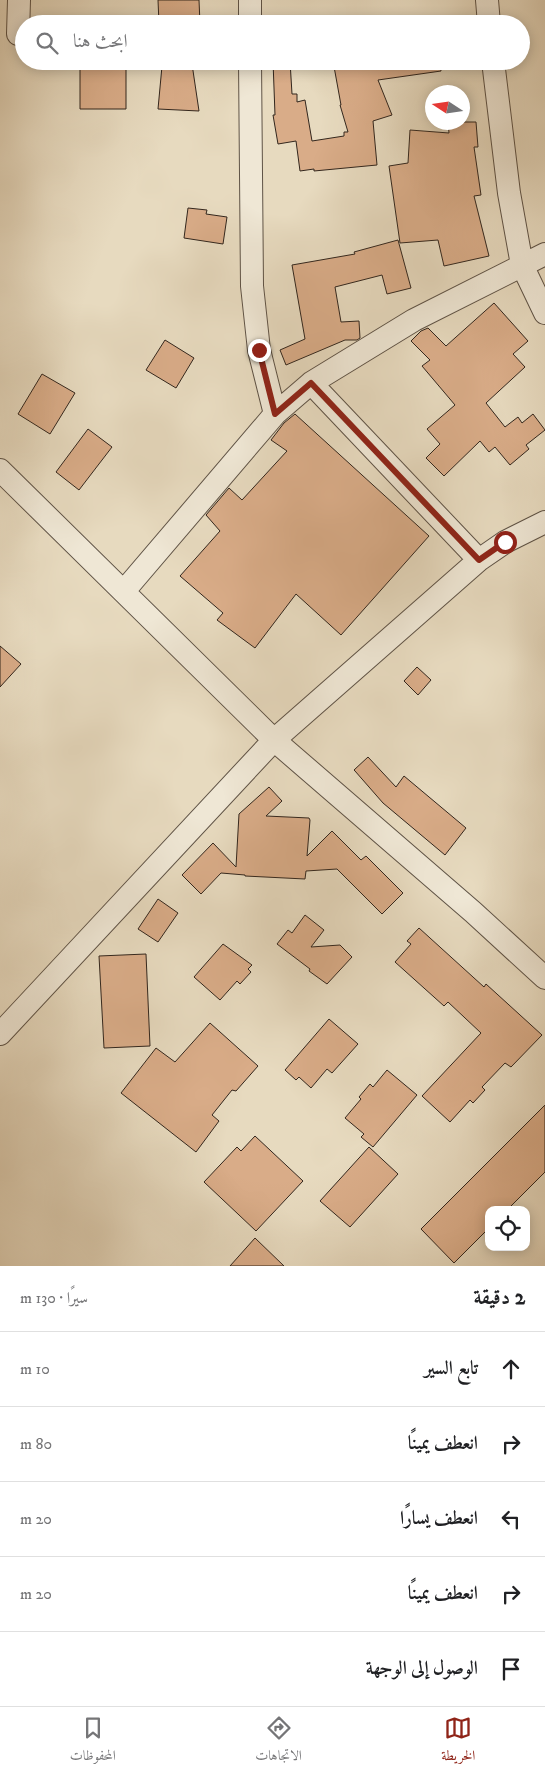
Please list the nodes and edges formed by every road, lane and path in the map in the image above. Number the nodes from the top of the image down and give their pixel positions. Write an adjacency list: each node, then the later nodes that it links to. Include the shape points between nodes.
1 (19, 0): 4 (street)
2 (250, 0): 5 (street)
3 (487, 0): 6 (street)
4 (19, 15)
5 (250, 15)
6 (488, 15)
7 (250, 70): 13 (street, via 252,286 259,350)
8 (494, 70): 10 (street, via 509,193)
9 (545, 254): 10 (street)
10 (522, 265): 11 (street); 12 (street, via 414,320)
11 (545, 313)
12 (311, 383): 13 (street); 16 (street)
13 (275, 414): 17 (street)
14 (0, 470): 17 (street)
15 (545, 522): 16 (street, via 505,542)
16 (479, 560): 18 (street)
17 (124, 592): 18 (street)
18 (274, 740): 19 (street); 20 (street)
19 (545, 978)
20 (0, 1034)

